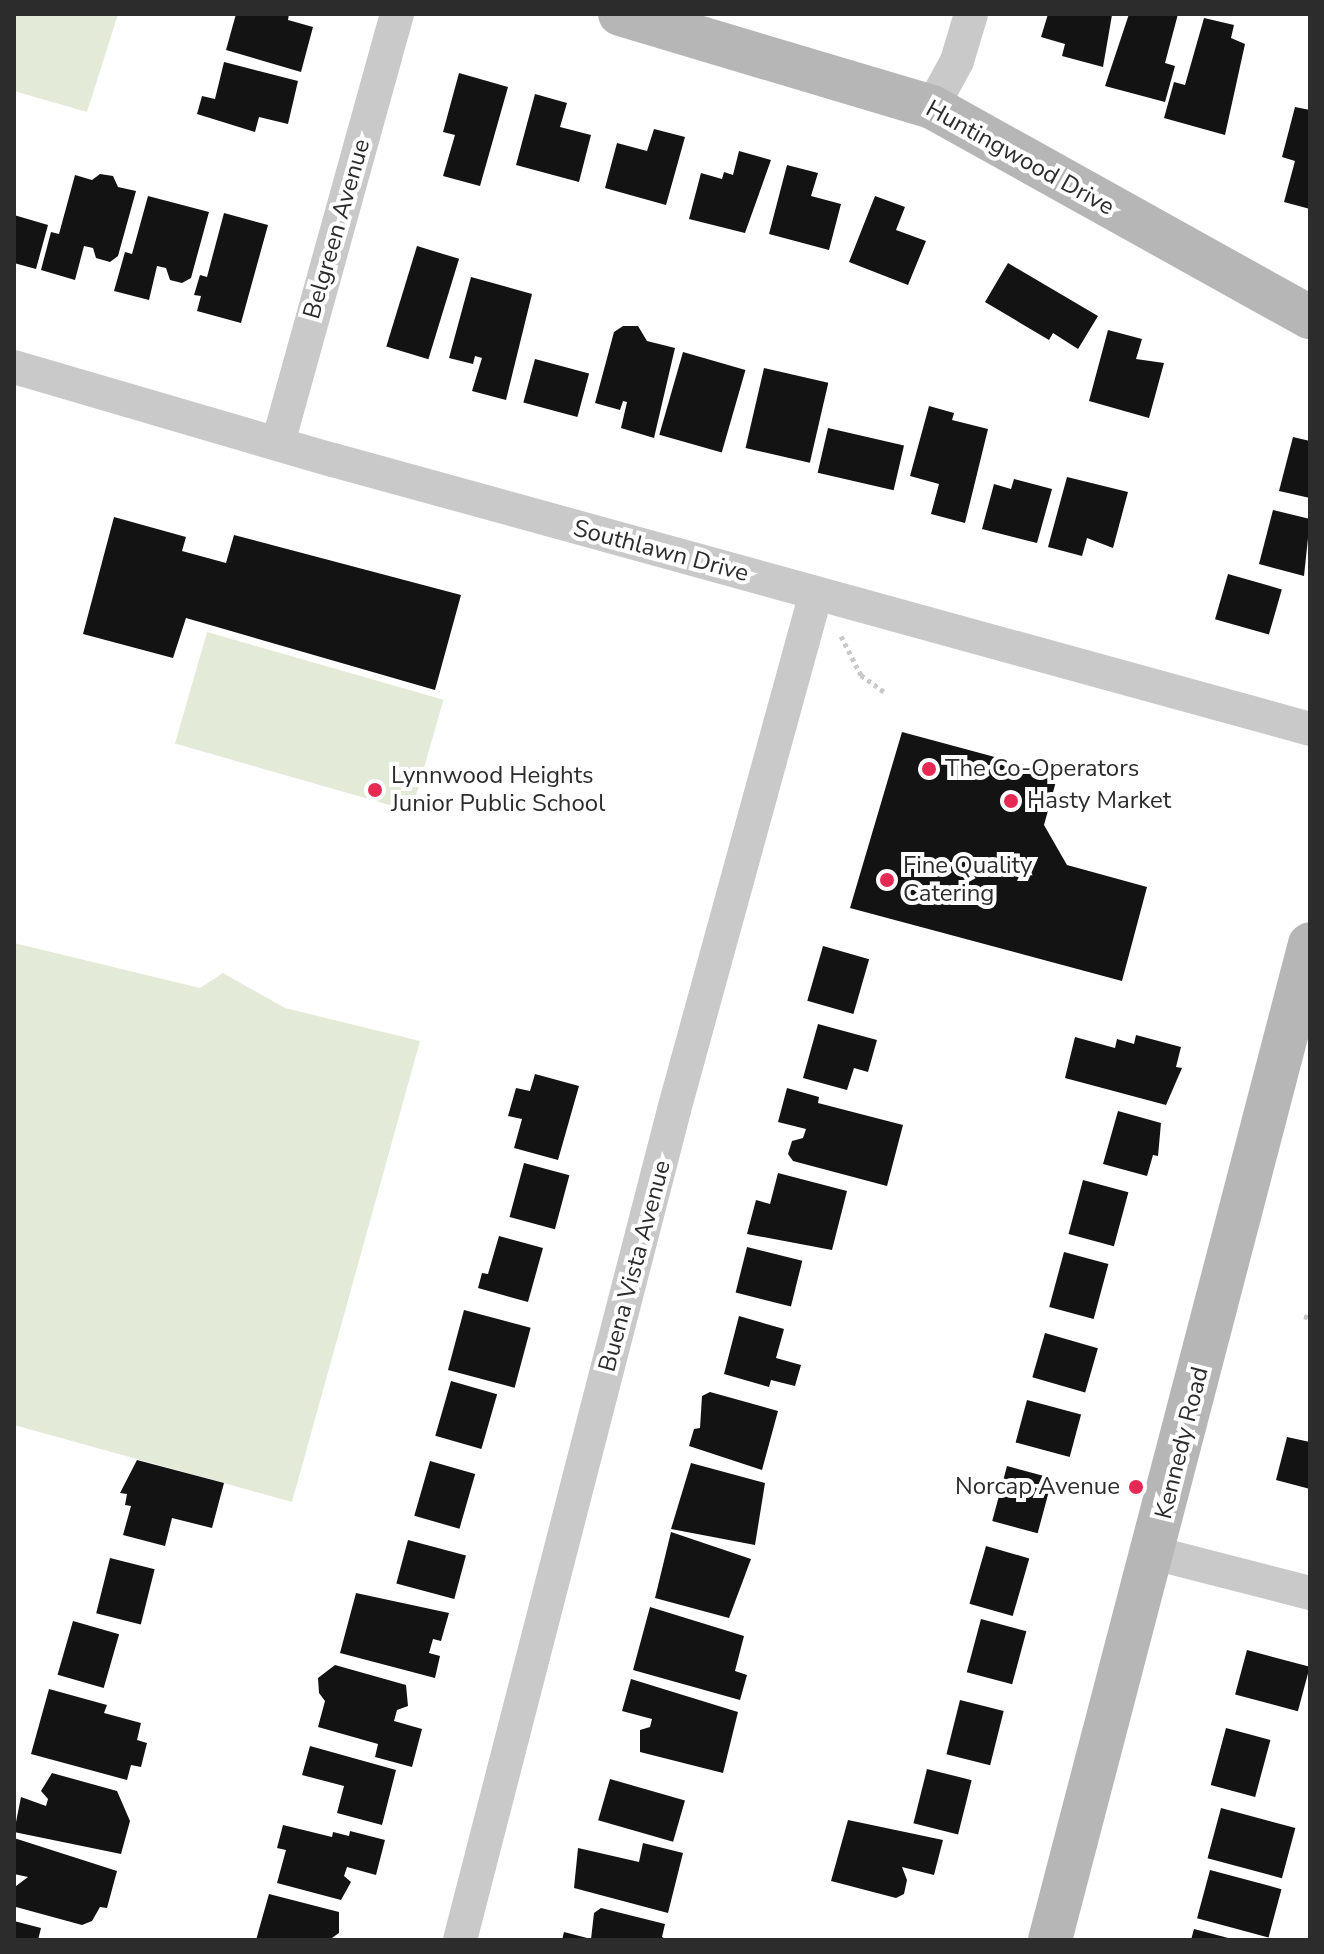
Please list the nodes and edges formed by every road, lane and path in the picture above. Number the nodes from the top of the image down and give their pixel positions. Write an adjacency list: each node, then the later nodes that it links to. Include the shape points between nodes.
1 (397, 14): 7 (street, Belgreen Avenue)
2 (620, 14): 4 (main road, Huntingwood Drive)
3 (971, 14): 4 (street, via 957,61)
4 (932, 107): 5 (main road, Huntingwood Drive)
5 (1310, 317)
6 (14, 367): 7 (street, Southlawn Drive)
7 (278, 443): 8 (street, Southlawn Drive)
8 (816, 593): 11 (street, Southlawn Drive); 15 (street, Buena Vista Avenue, via 674,1110)
9 (840, 633): 10 (path, via 861,675)
10 (886, 693)
11 (1310, 729)
12 (1310, 944): 13 (main road, Kennedy Road)
13 (1154, 1553): 14 (street); 16 (main road, Kennedy Road)
14 (1310, 1593)
15 (460, 1940)
16 (1050, 1940)

